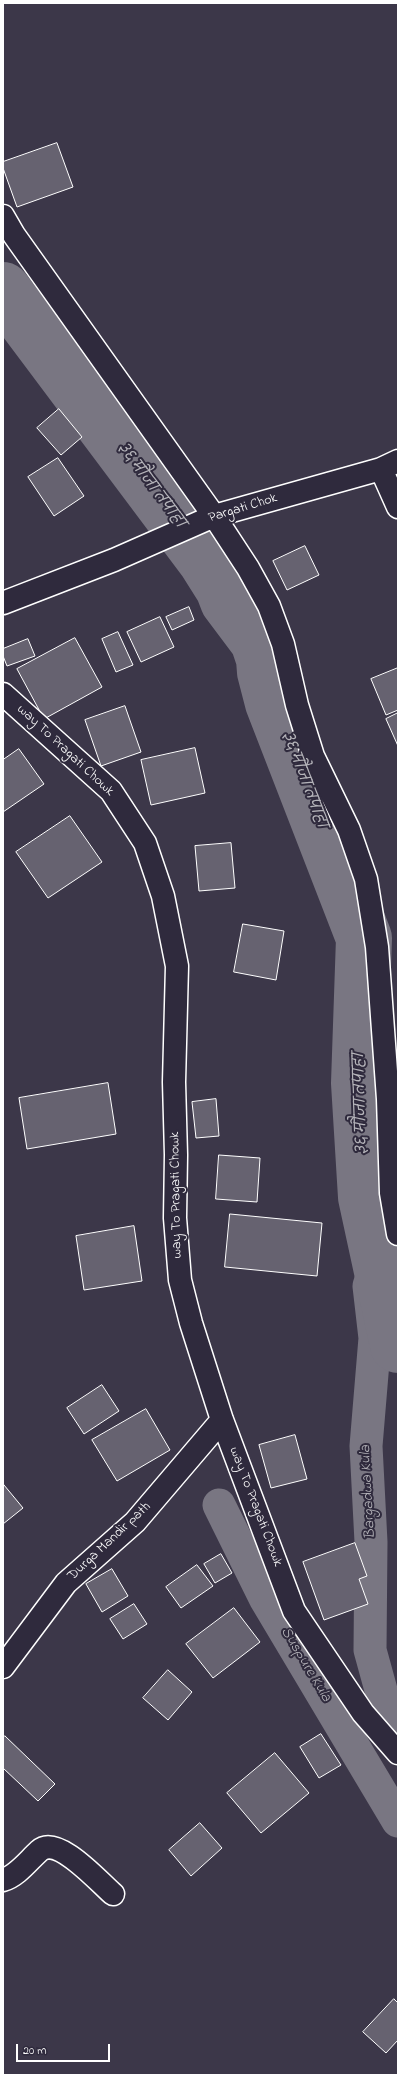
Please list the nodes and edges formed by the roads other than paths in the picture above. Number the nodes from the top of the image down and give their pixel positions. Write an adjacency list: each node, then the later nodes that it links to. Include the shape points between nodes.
1 (3, 216): 4 (street)
2 (389, 465): 3 (street); 4 (street, Pargati Chok)
3 (398, 507)
4 (208, 518): 5 (street, Pargati Chok, via 44,588); 7 (street, via 248,568 268,606 283,644 297,705 313,756 349,830 366,879 377,947 388,1099 391,1193)
5 (3, 602)
6 (3, 694): 8 (street, way To Pragati Chowk, via 111,791 145,843 163,896 177,966 174,1082 175,1218 180,1280 190,1323)
7 (398, 1234)
8 (222, 1420): 9 (street, Durga Mandir path, via 135,1522 66,1583); 10 (street, way To Pragati Chowk, via 294,1611 363,1713)
9 (3, 1667)
10 (398, 1753)
11 (3, 1880): 12 (street, via 10,1878 41,1849 50,1847 63,1850)
12 (113, 1894)

